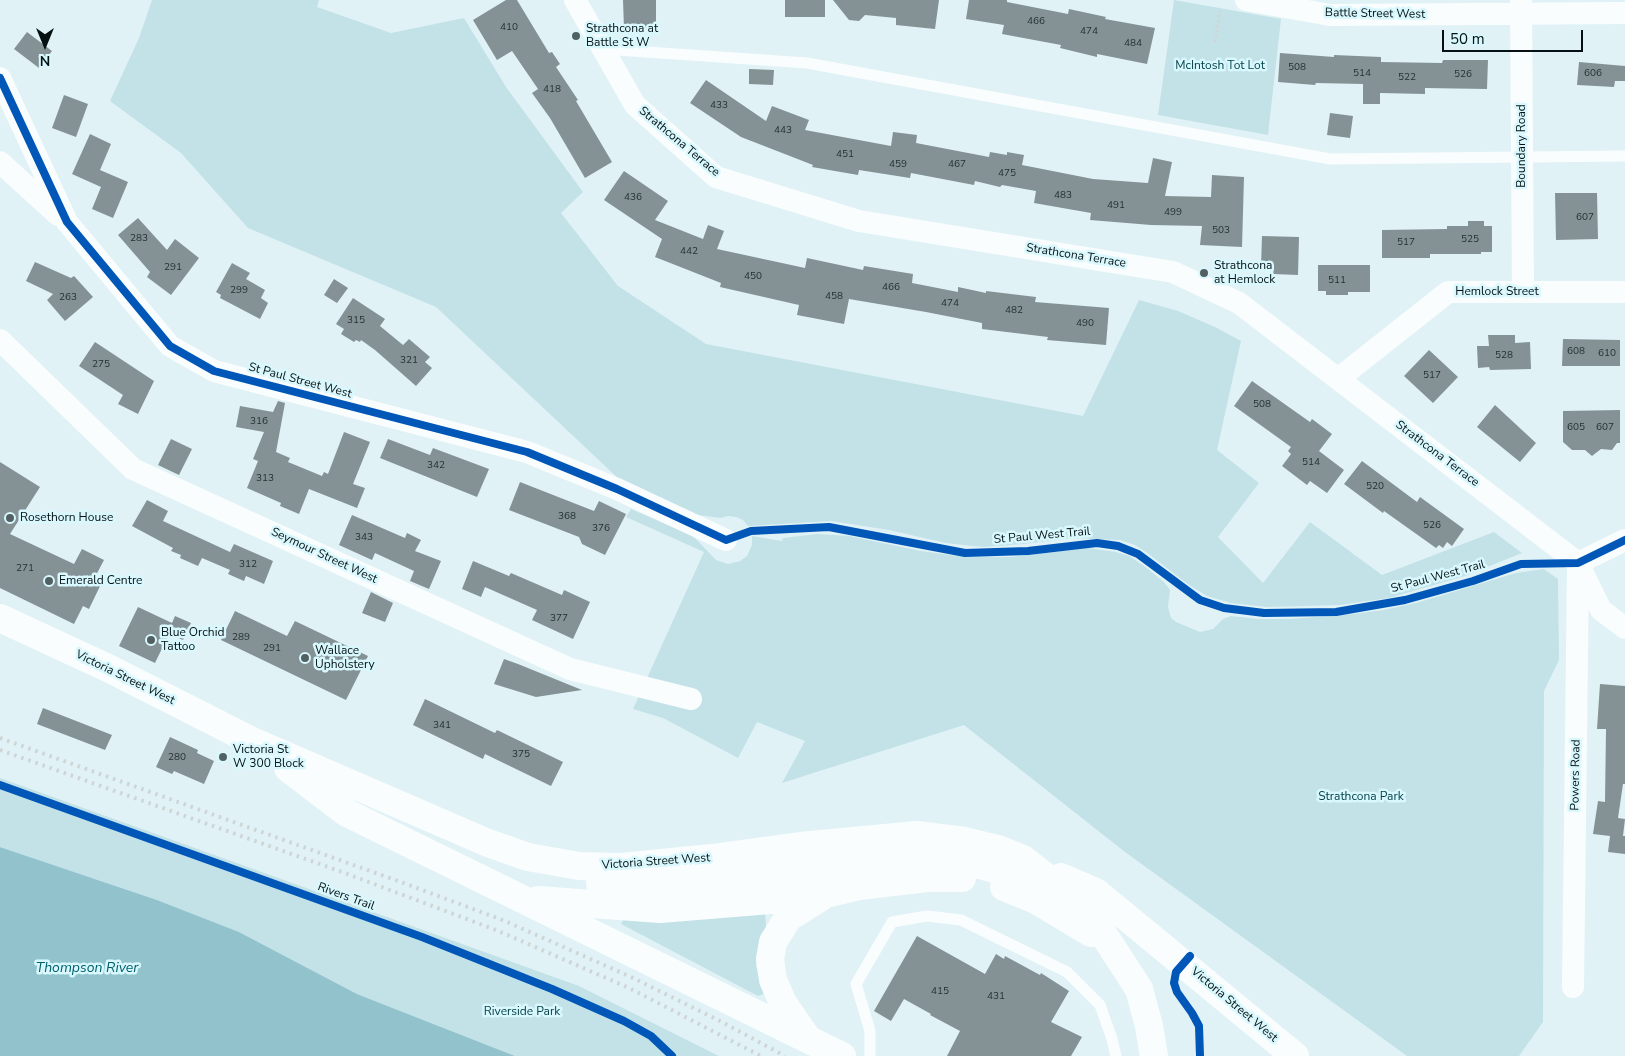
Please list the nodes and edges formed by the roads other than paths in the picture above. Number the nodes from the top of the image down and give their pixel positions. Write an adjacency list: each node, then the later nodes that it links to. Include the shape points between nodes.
1 (575, 0): 5 (street, Strathcona Terrace)
2 (1246, 0): 3 (street, Battle Street West, via 1330,15)
3 (1521, 7): 4 (street, Battle Street West); 7 (street, Boundary Road)
4 (1625, 13)
5 (603, 49): 7 (lane, via 807,63 1330,159); 14 (street, Strathcona Terrace, via 635,105 716,177 859,221 1173,272 1239,303)
6 (0, 78): 10 (street, St Paul Street West)
7 (1522, 156): 8 (lane); 11 (street, Boundary Road)
8 (1625, 156)
9 (0, 162): 10 (street)
10 (67, 222): 15 (street, St Paul Street West, via 170,346 214,370 527,452 617,489)
11 (1523, 292): 12 (street, Hemlock Street); 14 (street, Hemlock Street, via 1448,292)
12 (1625, 292)
13 (0, 340): 20 (street, Seymour Street West, via 133,469 570,669)
14 (1338, 379): 17 (street, Strathcona Terrace)
15 (726, 540)
16 (1625, 540): 17 (street)
17 (1578, 563): 19 (street, via 1601,610); 28 (street, Powers Road)
18 (0, 618): 21 (main road, Victoria Street West)
19 (1625, 628)
20 (691, 698)
21 (250, 740): 22 (main road, Victoria Street West); 23 (main road, Victoria Street West, via 488,843 528,857 579,866 621,867 917,835 998,849)
22 (278, 760): 25 (main road, Victoria Street West, via 347,813); 26 (main road, via 483,861 532,873 577,882 634,885 921,859 968,862 1006,872 1042,890)
23 (1023, 859): 27 (main road, Victoria Street West, via 1087,909); 34 (main road, Victoria Street West, via 1096,892)
24 (829, 893): 25 (main road, via 660,909); 26 (main road, via 926,878 968,878 1000,885 1036,900); 29 (main road, via 788,918 773,942 770,959 773,980 783,1003)
25 (521, 898): 29 (main road, Victoria Street West)
26 (1092, 933): 27 (main road)
27 (1116, 952): 33 (main road, Victoria Street West, via 1138,989)
28 (1573, 987)
29 (808, 1039): 30 (main road, Victoria Street West)
30 (842, 1056)
31 (870, 1056): 32 (lane, via 870,1030 856,984 892,922 927,916 961,920 1067,972 1100,1006)
32 (1116, 1056)
33 (1154, 1056)
34 (1295, 1056)

